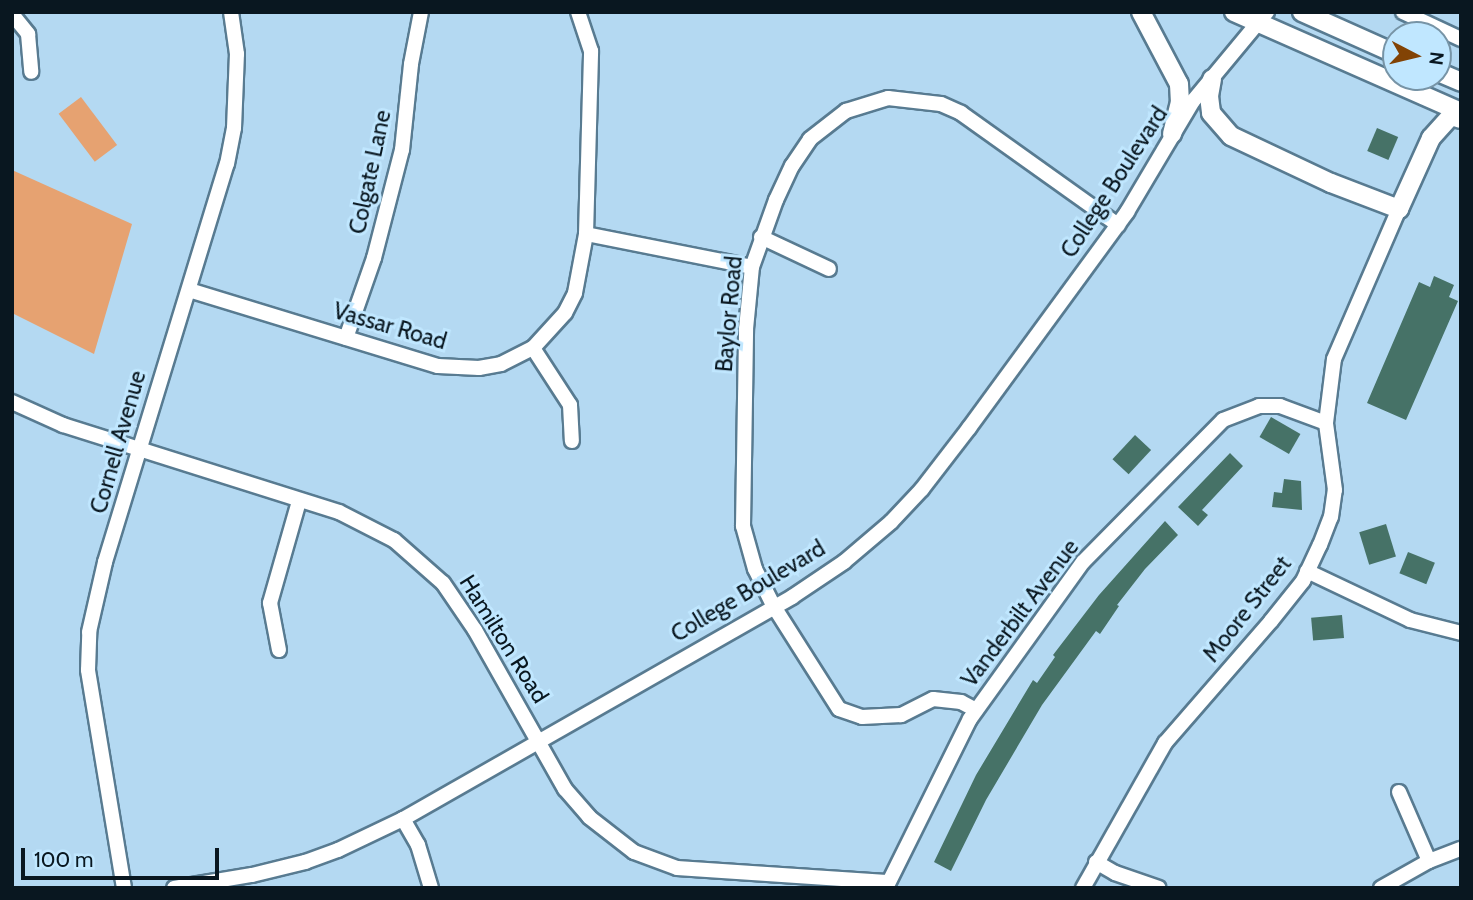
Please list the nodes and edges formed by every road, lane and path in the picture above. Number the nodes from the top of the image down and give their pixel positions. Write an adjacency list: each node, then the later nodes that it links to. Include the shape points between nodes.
1 (231, 12): 27 (street, Cornell Avenue, via 237,54 234,128 218,201)
2 (421, 12): 28 (street, Colgate Lane, via 402,150 374,258)
3 (578, 12): 23 (street, Vassar Road, via 591,51)
4 (1142, 12): 15 (main road)
5 (1234, 12): 9 (main road)
6 (1302, 12): 11 (main road)
7 (1403, 12): 10 (street)
8 (12, 14): 13 (street, via 28,34)
9 (1263, 18): 12 (main road); 14 (street, College Boulevard)
10 (1461, 39)
11 (1382, 48)
12 (1348, 64): 17 (main road); 20 (main road, via 1425,107)
13 (32, 72)
14 (1212, 79): 16 (street, College Boulevard); 21 (main road, via 1210,113 1231,136)
15 (1180, 92): 16 (main road); 19 (main road)
16 (1198, 95): 19 (street, College Boulevard)
17 (1461, 112)
18 (1461, 119): 20 (main road, via 1451,116)
19 (1172, 134): 22 (street, College Boulevard)
20 (1431, 138): 21 (main road)
21 (1399, 209): 31 (street, Moore Street, via 1334,359)
22 (1118, 225): 24 (street, Baylor Road, via 961,113 941,104 888,98 846,111 810,139 792,166); 36 (street, College Boulevard, via 922,489 844,562)
23 (586, 234): 25 (street); 29 (street, Vassar Road, via 575,293 565,313)
24 (761, 237): 25 (street, Baylor Road); 26 (street)
25 (752, 267): 36 (street, Baylor Road, via 746,329 743,526 755,569)
26 (829, 268)
27 (189, 289): 28 (street, Vassar Road); 33 (street, Cornell Avenue)
28 (346, 338): 29 (street, Vassar Road, via 454,369 501,364)
29 (533, 348): 32 (street, via 569,405)
30 (12, 402): 33 (street, Hamilton Road, via 63,425)
31 (1326, 423): 35 (street, Moore Street, via 1335,490 1331,517); 39 (street, Vanderbilt Avenue, via 1280,405 1259,406 1223,419 1083,562)
32 (572, 441)
33 (142, 449): 34 (street, Hamilton Road); 47 (street, Cornell Avenue, via 105,562 89,632 88,670)
34 (299, 501): 38 (street, via 270,603); 40 (street, Hamilton Road, via 374,528 443,583)
35 (1307, 571): 37 (street, via 1410,620); 45 (street, Moore Street, via 1272,621 1165,743)
36 (772, 605): 39 (street, Baylor Road, via 839,709 862,717 901,715 933,699 961,702); 40 (street, College Boulevard)
37 (1461, 633)
38 (279, 650)
39 (976, 710): 46 (street, Vanderbilt Avenue)
40 (540, 740): 42 (street, College Boulevard); 46 (street, Hamilton Road, via 565,789 589,817 617,840 656,861 677,868)
41 (1399, 792): 44 (street)
42 (403, 820): 48 (street, College Boulevard, via 305,862); 49 (street, via 418,845)
43 (1461, 849): 44 (street)
44 (1429, 861): 52 (street)
45 (1096, 862): 50 (street, Moore Street); 51 (street)
46 (887, 885)
47 (124, 888)
48 (174, 888)
49 (431, 888)
50 (1083, 888)
51 (1159, 888)
52 (1381, 888)

